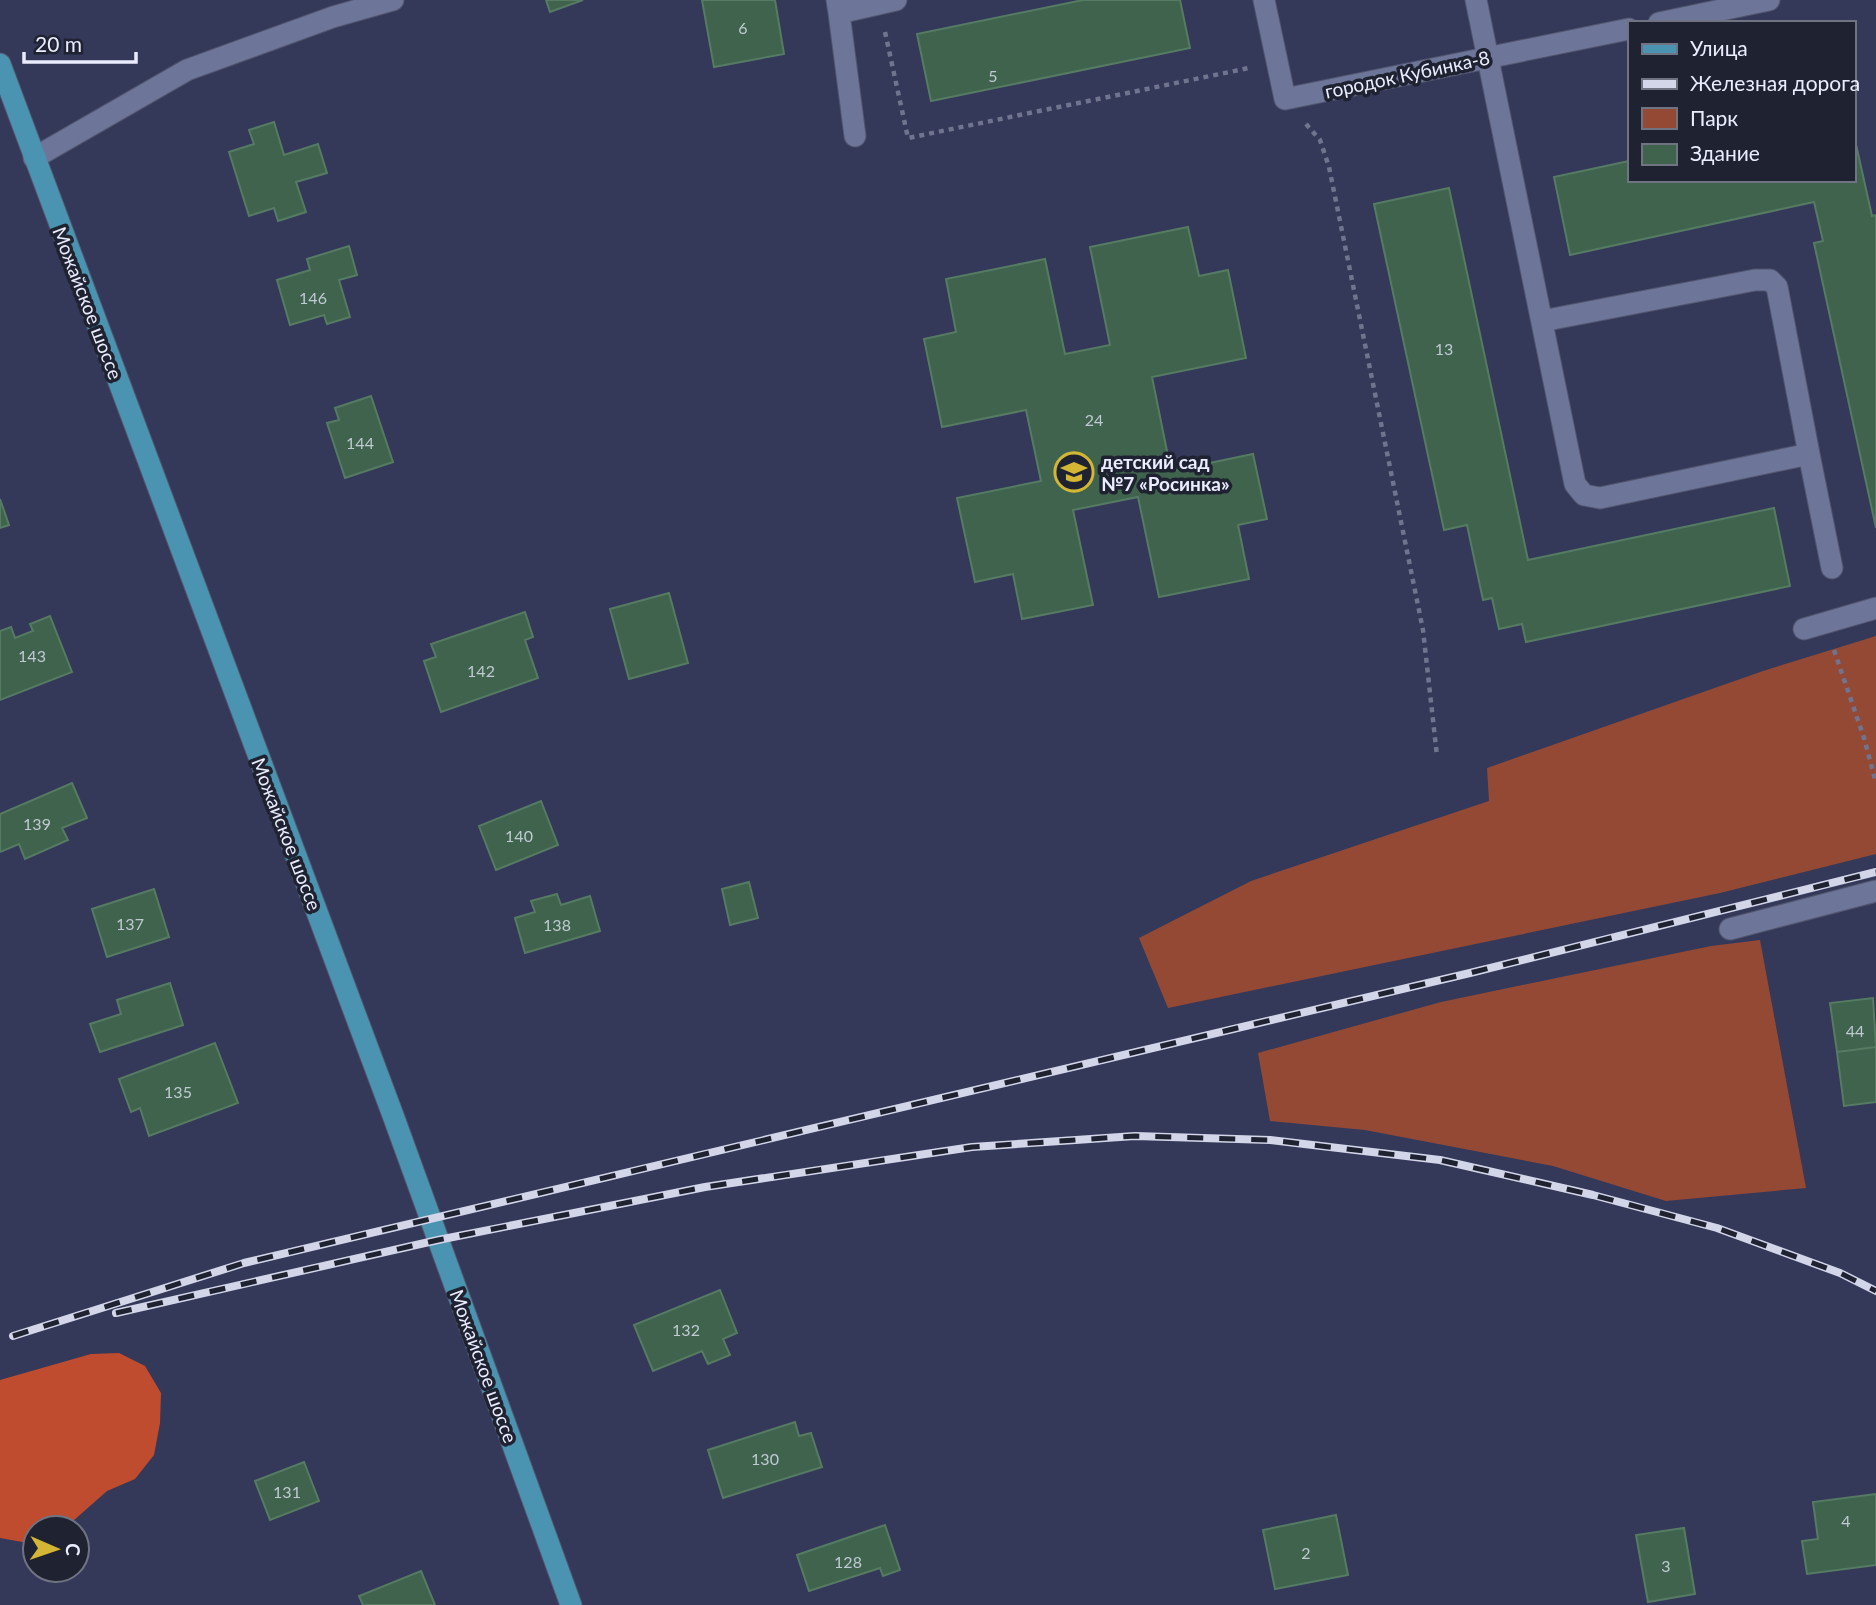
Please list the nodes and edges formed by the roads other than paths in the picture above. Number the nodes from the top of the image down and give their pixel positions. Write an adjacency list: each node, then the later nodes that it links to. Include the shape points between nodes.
1 (393, 0): 13 (street, via 187,70)
2 (1264, 0): 10 (street, городок Кубинка-8, via 1285,99)
3 (1476, 0): 10 (street)
4 (1769, 0): 6 (street)
5 (888, 2): 7 (street)
6 (1738, 3): 8 (street)
7 (838, 6): 12 (street)
8 (1666, 21)
9 (1628, 29): 10 (street, городок Кубинка-8)
10 (1489, 57): 14 (street)
11 (0, 64): 13 (main road, Можайское шоссе)
12 (855, 136)
13 (34, 158): 21 (main road, Можайское шоссе)
14 (1542, 321): 15 (street, via 1575,484 1584,495 1600,498); 15 (street, via 1770,280 1777,287)
15 (1809, 454): 16 (street)
16 (1832, 568)
17 (1876, 608): 18 (street)
18 (1815, 626)
19 (1876, 891): 20 (street)
20 (1730, 929)
21 (571, 1605)

